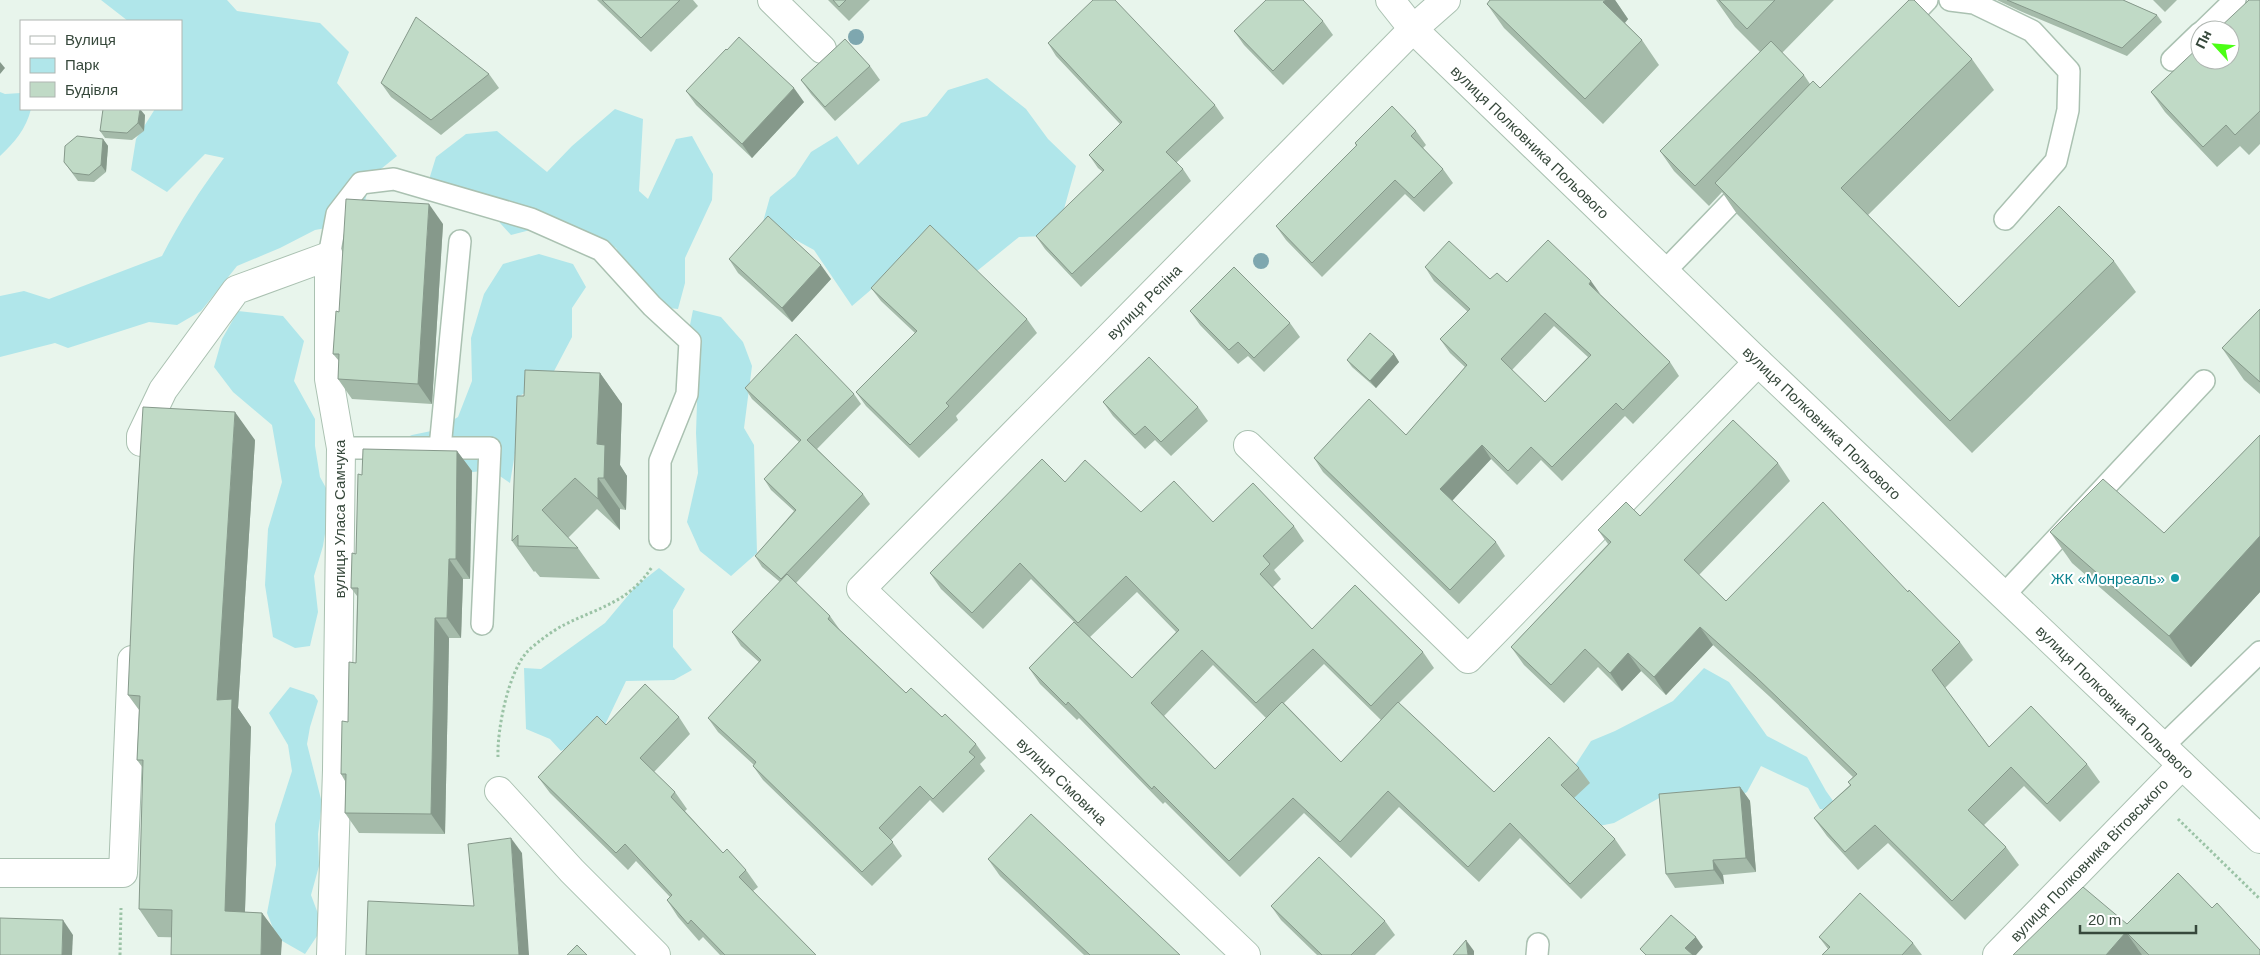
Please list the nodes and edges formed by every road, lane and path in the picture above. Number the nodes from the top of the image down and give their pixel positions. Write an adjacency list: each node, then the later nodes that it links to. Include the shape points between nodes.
1 (772, 0): 11 (street)
2 (1390, 0): 8 (street, вулиця Полковника Польового)
3 (1446, 0): 8 (street, вулиця Рєпіна)
4 (1950, 0): 14 (lane, via 1974,3 2032,31 2069,71 2068,110 2056,161)
5 (2235, 0): 7 (lane)
6 (1920, 2): 9 (lane)
7 (2214, 20)
8 (1413, 29): 17 (street, вулиця Полковника Польового); 26 (street, вулиця Рєпіна, via 862,589)
9 (1885, 43)
10 (2190, 43): 12 (lane)
11 (822, 49)
12 (2172, 60)
13 (1761, 172): 17 (lane)
14 (2005, 219)
15 (460, 241): 22 (lane)
16 (329, 256): 21 (street, вулиця Уласа Самчука, via 329,378); 23 (street, via 236,290 163,390 141,436); 24 (lane, via 337,214 361,183 394,179 531,219 601,250 652,306 690,341 687,394 660,460)
17 (1664, 272): 18 (street, вулиця Полковника Польового)
18 (1758, 362): 20 (street, via 1468,659); 25 (street, вулиця Полковника Польового)
19 (2204, 381): 25 (lane)
20 (1248, 445)
21 (341, 448): 22 (lane); 39 (street, вулиця Уласа Самчука)
22 (440, 448): 27 (lane, via 490,448)
23 (140, 466)
24 (660, 539): 32 (path, via 658,557 642,581 608,607 563,626 526,653 509,686 498,742)
25 (2004, 596): 30 (street, вулиця Полковника Польового)
26 (879, 607): 41 (street, вулиця Сімовича)
27 (482, 624)
28 (133, 634): 36 (street)
29 (2260, 652): 30 (lane)
30 (2162, 747): 31 (street, вулиця Полковника Польового)
31 (2182, 765): 33 (street, вулиця Полковника Вітовського); 34 (street, вулиця Полковника Польового)
32 (499, 791): 40 (street, via 572,872)
33 (2153, 795): 37 (path); 42 (street, вулиця Полковника Вітовського)
34 (2260, 839)
35 (0, 873): 36 (street)
36 (123, 873): 38 (path)
37 (2260, 899)
38 (120, 955)
39 (331, 955)
40 (656, 955)
41 (1246, 955)
42 (1997, 955)

